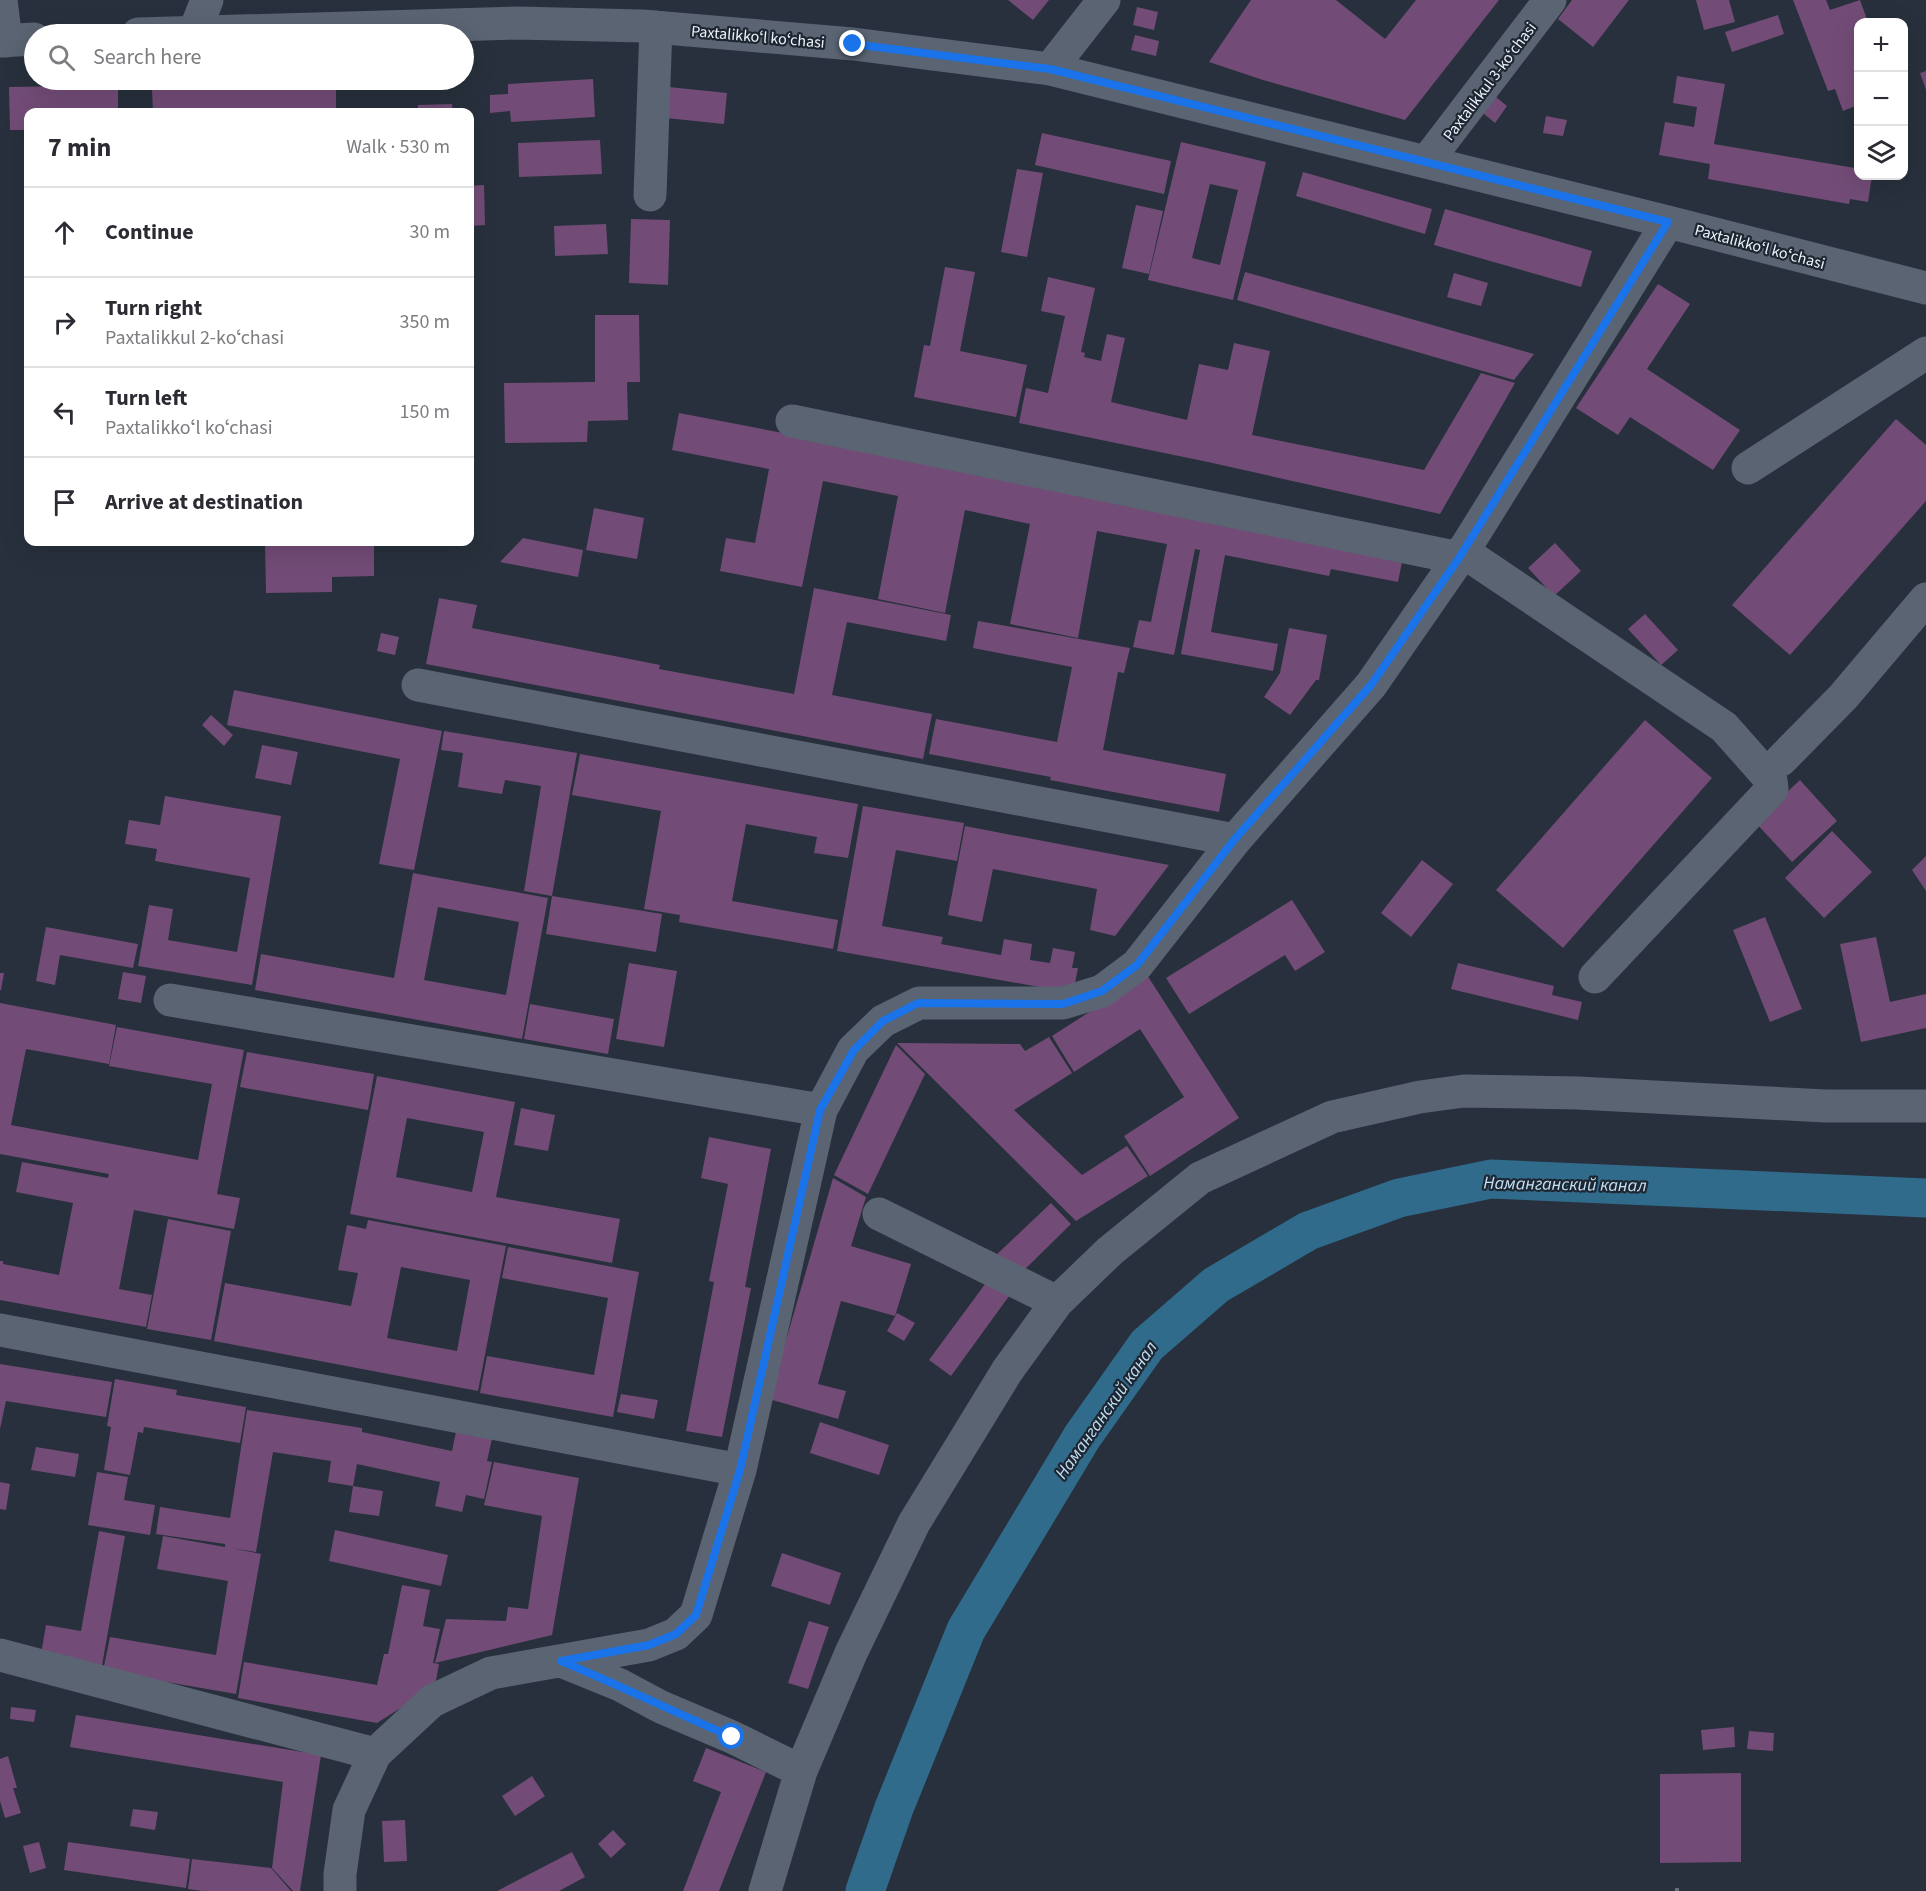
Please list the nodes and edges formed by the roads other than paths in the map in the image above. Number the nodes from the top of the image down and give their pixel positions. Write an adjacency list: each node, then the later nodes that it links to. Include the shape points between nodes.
1 (1, 0): 8 (street)
2 (207, 0): 6 (street)
3 (1104, 0): 9 (street)
4 (1550, 0): 10 (street, Paxtalikkul 3-koʻchasi)
5 (653, 18): 7 (street, Paxtalikkoʻl koʻchasi); 9 (street, Paxtalikkoʻl koʻchasi); 11 (street)
6 (198, 24)
7 (474, 24)
8 (14, 41)
9 (1050, 69): 10 (street, Paxtalikkoʻl koʻchasi)
10 (1427, 161): 12 (street, Paxtalikkoʻl koʻchasi)
11 (650, 195)
12 (1668, 222): 13 (street, Paxtalikkoʻl koʻchasi); 17 (street)
13 (1926, 288)
14 (1926, 353): 16 (street)
15 (792, 421): 17 (street)
16 (1748, 468)
17 (1461, 555): 21 (street, via 1371,685); 22 (street, via 1724,727 1771,780 1772,789)
18 (1926, 599): 20 (street, via 1843,697)
19 (418, 685): 21 (street)
20 (1781, 760)
21 (1234, 840): 25 (street, via 1137,965 1102,991 1063,1004 918,1003 883,1021 854,1050)
22 (1595, 977)
23 (170, 1000): 25 (street)
24 (1926, 1106): 27 (street, via 1825,1106 1464,1091 1398,1102 1332,1117 1200,1178 1110,1251)
25 (820, 1110): 29 (street)
26 (879, 1214): 27 (street)
27 (1057, 1302): 33 (street, via 1007,1371 914,1523 851,1653)
28 (0, 1330): 29 (street)
29 (740, 1470): 31 (street, via 696,1615 676,1634 649,1645)
30 (0, 1655): 32 (street)
31 (561, 1661): 32 (street, via 491,1673 432,1701); 33 (street)
32 (375, 1754): 34 (street, via 349,1810)
33 (801, 1770): 35 (street)
34 (340, 1891)
35 (765, 1891)

